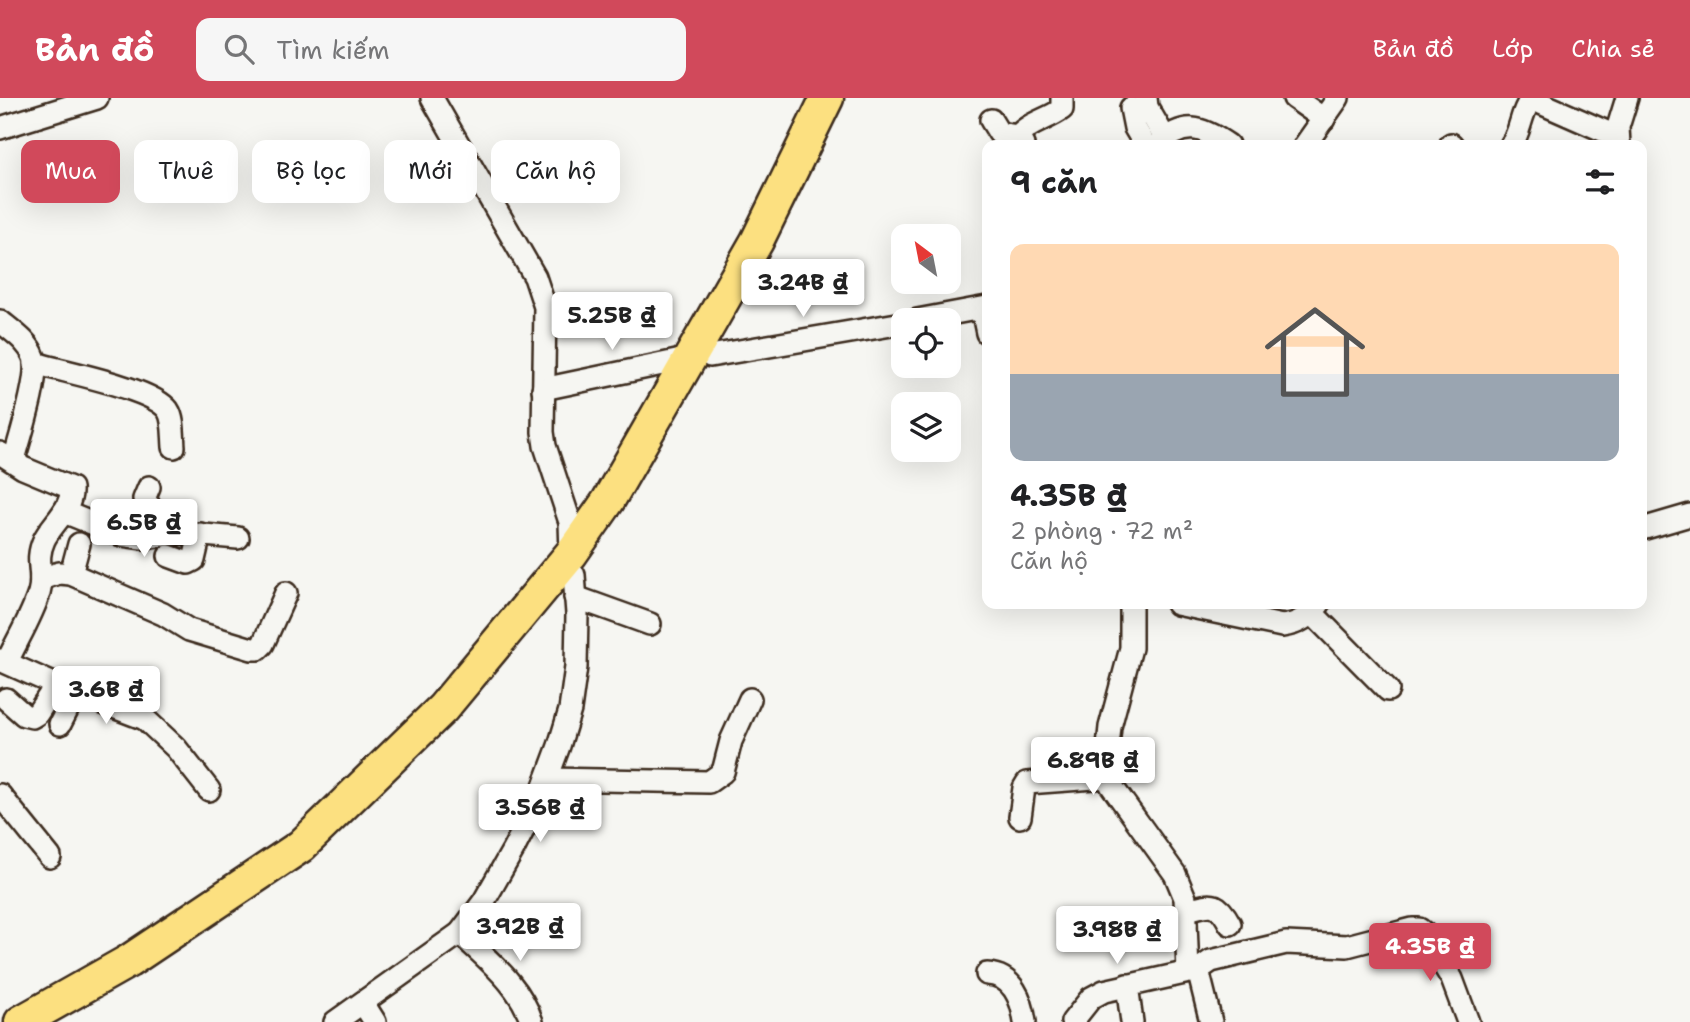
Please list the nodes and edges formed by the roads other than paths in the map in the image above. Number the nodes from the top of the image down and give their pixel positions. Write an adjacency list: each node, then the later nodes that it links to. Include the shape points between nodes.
1 (97, 98): 12 (street)
2 (432, 98): 27 (street, via 535,277 545,307)
3 (827, 98): 25 (highway)
4 (840, 98): 25 (highway, via 799,193)
5 (1062, 98): 13 (street, via 1062,109 1023,130)
6 (1294, 98): 10 (street)
7 (1338, 98): 10 (street)
8 (1627, 98): 20 (street)
9 (1139, 103): 14 (street, via 1147,107)
10 (1324, 119): 17 (street)
11 (991, 120): 13 (street, via 999,133)
12 (0, 128)
13 (1020, 140)
14 (1155, 140)
15 (1162, 140): 16 (street, via 1192,128)
16 (1221, 140)
17 (1309, 140)
18 (1514, 140): 19 (street, via 1526,106 1536,101)
19 (1616, 140)
20 (1618, 140)
21 (982, 308): 22 (street)
22 (961, 312)
23 (0, 321): 26 (street, via 24,340)
24 (891, 325): 25 (street)
25 (700, 357): 27 (street); 40 (highway)
26 (35, 363): 28 (street, via 155,399 171,413); 29 (street, via 15,456)
27 (543, 389): 40 (street, via 545,446 570,522)
28 (174, 447)
29 (9, 458): 31 (street, via 71,488)
30 (149, 486): 35 (street, via 144,499 163,517)
31 (64, 512): 35 (street, via 121,535); 41 (street, via 40,551)
32 (1690, 514): 33 (street)
33 (1647, 527)
34 (200, 534): 35 (street); 36 (street); 38 (street, via 194,561)
35 (161, 535)
36 (238, 538)
37 (79, 544): 39 (street)
38 (169, 556)
39 (71, 574): 41 (street); 42 (street, via 189,629 252,649 263,644)
40 (573, 576): 47 (street); 50 (highway); 56 (street, via 576,667 570,709)
41 (41, 579): 48 (street, via 39,593)
42 (286, 593)
43 (1131, 609): 55 (street, via 1131,648 1110,727)
44 (1201, 609): 45 (street, via 1282,626)
45 (1314, 609)
46 (1316, 609): 51 (street)
47 (650, 624)
48 (3, 661): 49 (street)
49 (66, 689): 52 (street, via 32,717); 54 (street); 57 (street, via 145,719 176,748)
50 (468, 690): 69 (highway, via 443,708 301,846 129,961); 70 (highway, via 453,717 312,857 134,976)
51 (1388, 690)
52 (6, 699)
53 (750, 699): 56 (street, via 723,772 709,782)
54 (60, 724)
55 (1108, 777): 59 (street, via 1027,783); 61 (street, via 1175,874 1182,887)
56 (547, 779): 64 (street, via 513,850)
57 (209, 790)
58 (2, 803): 60 (street)
59 (1020, 817)
60 (50, 857)
61 (1186, 917): 62 (street, via 1212,905 1222,908); 63 (street); 65 (street)
62 (1230, 924)
63 (1127, 925)
64 (460, 933): 68 (street); 73 (street, via 518,990)
65 (1193, 971): 67 (street); 77 (street); 78 (street, via 1211,961 1286,943 1347,946 1419,929 1452,979)
66 (987, 974): 74 (street, via 1004,978 1018,994)
67 (1127, 985): 75 (street, via 1096,994); 76 (street)
68 (363, 1003): 71 (street); 72 (street)
69 (21, 1022)
70 (52, 1022)
71 (335, 1022)
72 (375, 1022)
73 (532, 1022)
74 (1025, 1022)
75 (1072, 1022)
76 (1132, 1022)
77 (1211, 1022)
78 (1468, 1022)

